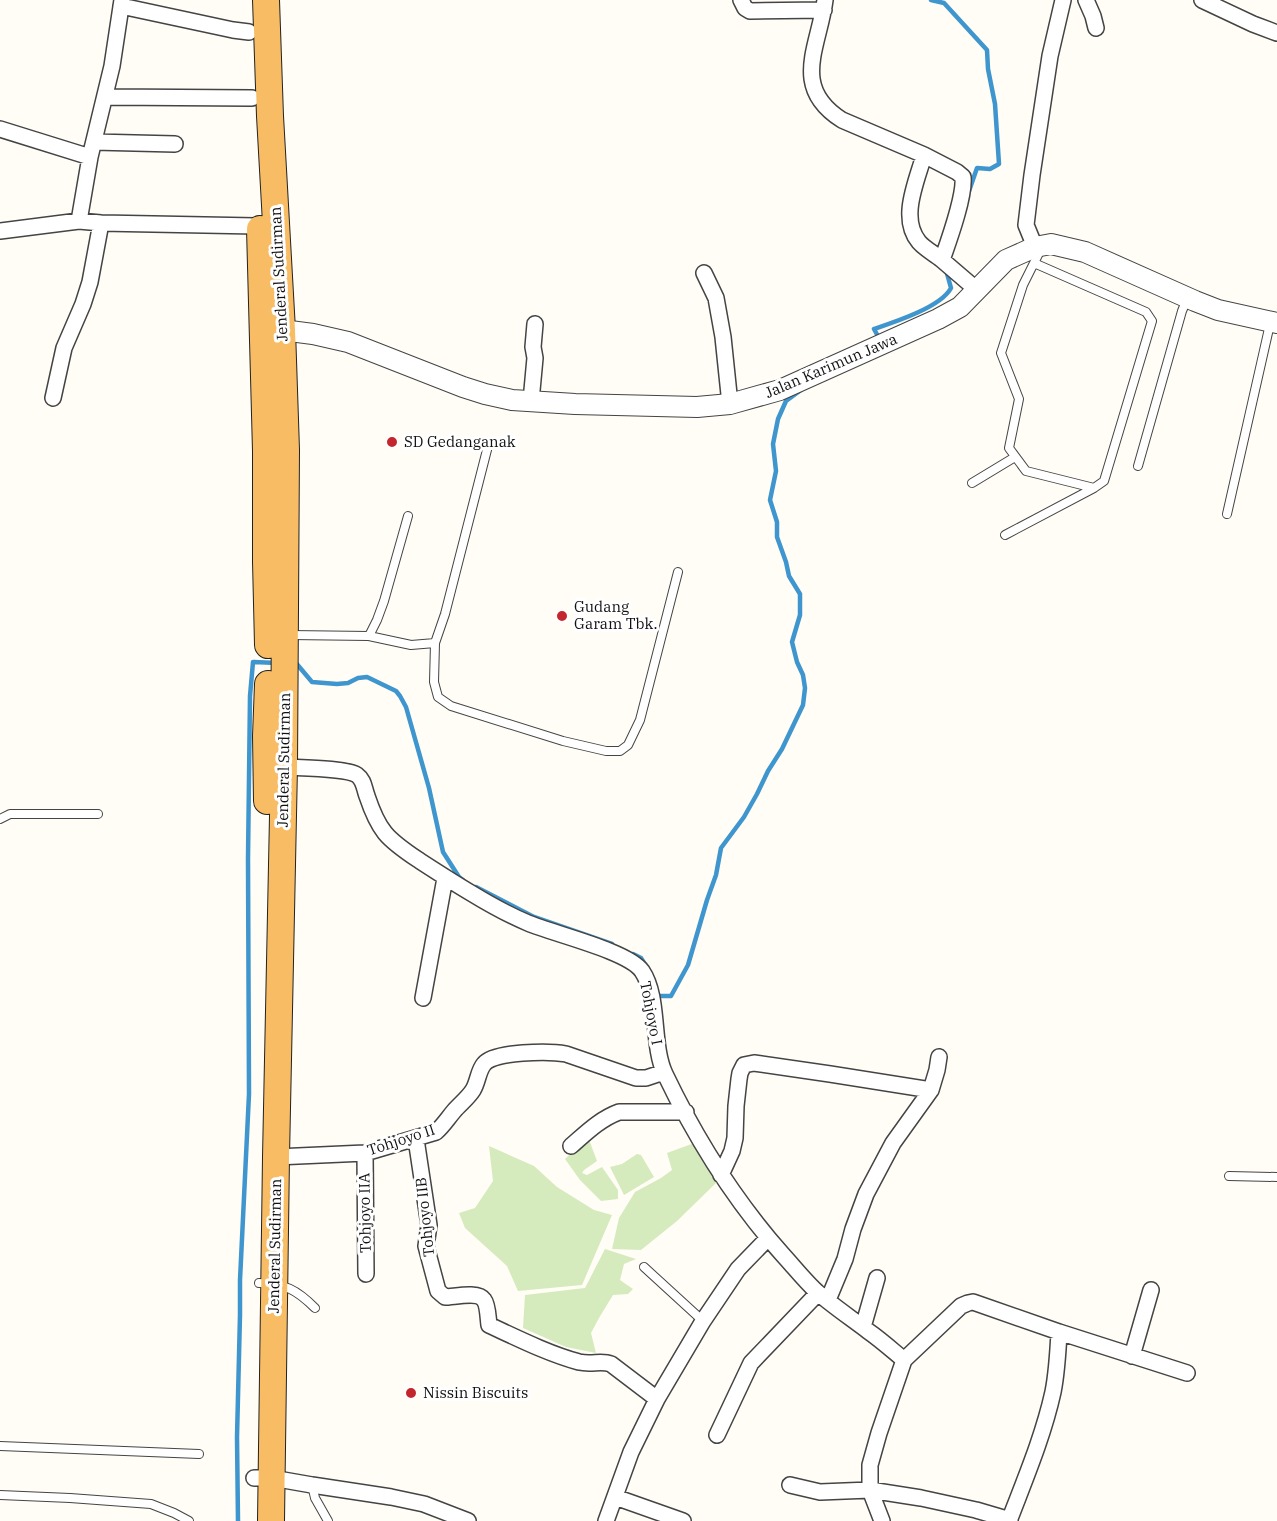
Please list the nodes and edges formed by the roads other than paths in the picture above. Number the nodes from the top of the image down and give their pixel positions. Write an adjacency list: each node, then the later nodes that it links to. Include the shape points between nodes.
1 (249, 0): 10 (highway, Jenderal Sudirman)
2 (266, 0): 29 (highway, Jenderal Sudirman)
3 (741, 0): 8 (street, via 750,11)
4 (1063, 0): 22 (street, via 1050,56 1027,215 1026,225)
5 (1086, 0): 9 (street)
6 (1202, 0): 11 (street)
7 (121, 3): 10 (street); 12 (street)
8 (824, 5): 17 (street, via 812,68 816,93 823,104 842,120)
9 (1096, 28)
10 (249, 32): 13 (highway, Jenderal Sudirman)
11 (1277, 33)
12 (105, 97): 13 (street); 16 (street)
13 (252, 98): 20 (highway, Jenderal Sudirman)
14 (0, 129): 16 (street)
15 (175, 144): 16 (street)
16 (92, 150): 18 (street)
17 (924, 155): 23 (street, via 909,208 910,225 919,241); 23 (street, via 963,177 963,190)
18 (79, 221): 19 (street); 21 (street)
19 (101, 223): 20 (street); 30 (street, via 90,282 64,348)
20 (260, 226): 29 (highway, Jenderal Sudirman)
21 (0, 231)
22 (1037, 252): 25 (street, Jalan Karimun Jawa, via 1006,261); 26 (street, via 1051,244 1085,252); 34 (lane, via 1001,353 1019,399 1009,447); 37 (lane, via 1146,312 1152,321 1104,481)
23 (942, 260): 25 (street)
24 (704, 273): 32 (street, via 716,298)
25 (977, 290): 32 (street, Jalan Karimun Jawa, via 960,307 918,329 780,390)
26 (1188, 298): 27 (street, via 1218,310); 35 (lane)
27 (1274, 323): 38 (lane)
28 (535, 324): 31 (street)
29 (272, 331): 31 (street, Jalan Karimun Jawa, via 348,342 463,387); 42 (highway, Jenderal Sudirman, via 266,562)
30 (53, 398)
31 (531, 401): 32 (street, Jalan Karimun Jawa, via 697,407)
32 (730, 404)
33 (489, 442): 44 (lane)
34 (1015, 457): 36 (lane); 37 (lane, via 1026,471)
35 (1138, 466)
36 (972, 483)
37 (1094, 488): 40 (lane)
38 (1227, 514)
39 (408, 516): 43 (lane, via 384,601)
40 (1005, 535)
41 (678, 572): 44 (lane, via 640,720 628,745 620,751 563,741 451,706 438,697 434,682)
42 (276, 635): 43 (lane); 45 (highway, Jenderal Sudirman, via 268,664)
43 (369, 636): 44 (lane, via 411,645)
44 (435, 643)
45 (275, 736): 46 (highway, Jenderal Sudirman); 51 (highway, Jenderal Sudirman, via 267,827)
46 (284, 767): 49 (street, Tohjoyo I, via 350,772 357,776 386,834); 51 (highway, Jenderal Sudirman)
47 (98, 814): 48 (lane, via 10,814)
48 (0, 819)
49 (446, 878): 50 (street); 53 (street, Tohjoyo I, via 528,923 620,956 637,966 648,984)
50 (423, 998)
51 (271, 1032): 59 (highway, Jenderal Sudirman); 67 (highway, Jenderal Sudirman)
52 (939, 1057): 54 (street)
53 (664, 1072): 55 (street, Tohjoyo I); 56 (street, Tohjoyo II, via 636,1078 554,1052 492,1057 482,1066 470,1095 444,1125)
54 (931, 1090): 60 (street, via 754,1063 744,1065 739,1079 734,1144); 69 (street, via 893,1143 866,1194 845,1259)
55 (686, 1112): 57 (street, via 619,1112); 60 (street, Tohjoyo I)
56 (416, 1138): 58 (street, Tohjoyo II); 77 (street, Tohjoyo IIB, via 429,1225 426,1246 438,1292 445,1297 473,1295 483,1299 489,1325 567,1358 611,1364)
57 (571, 1146)
58 (365, 1153): 59 (street, Tohjoyo II); 65 (street, Tohjoyo IIA)
59 (276, 1157): 67 (highway, Jenderal Sudirman)
60 (721, 1174): 63 (street, Tohjoyo I)
61 (1229, 1176): 62 (lane)
62 (1277, 1177)
63 (768, 1238): 69 (street, Tohjoyo I); 71 (street, via 738,1269)
64 (644, 1267): 71 (lane)
65 (366, 1274)
66 (877, 1278): 72 (street)
67 (267, 1284): 70 (lane, via 294,1290); 81 (highway, Jenderal Sudirman)
68 (1151, 1290): 74 (street)
69 (823, 1296): 72 (street, Tohjoyo I); 78 (street, via 752,1363)
70 (315, 1308)
71 (704, 1321): 77 (street)
72 (863, 1327): 75 (street, Tohjoyo I)
73 (1059, 1332): 74 (street); 75 (street, via 968,1303); 95 (street, via 1057,1370 1046,1419)
74 (1132, 1356): 76 (street)
75 (904, 1360): 84 (street, via 873,1453)
76 (1187, 1373)
77 (657, 1399): 86 (street, via 631,1452)
78 (717, 1435)
79 (0, 1446): 80 (lane)
80 (199, 1454)
81 (263, 1478): 82 (street); 88 (highway, Jenderal Sudirman); 89 (highway, Jenderal Sudirman)
82 (312, 1485): 90 (lane); 91 (street, via 408,1500)
83 (790, 1485): 84 (street, via 820,1492)
84 (870, 1490): 94 (street); 95 (street, via 976,1510)
85 (0, 1495): 87 (lane, via 151,1504)
86 (615, 1497): 92 (street); 93 (street)
87 (189, 1521)
88 (253, 1521)
89 (271, 1521)
90 (328, 1521)
91 (468, 1521)
92 (606, 1521)
93 (682, 1521)
94 (882, 1521)
95 (1010, 1521)

